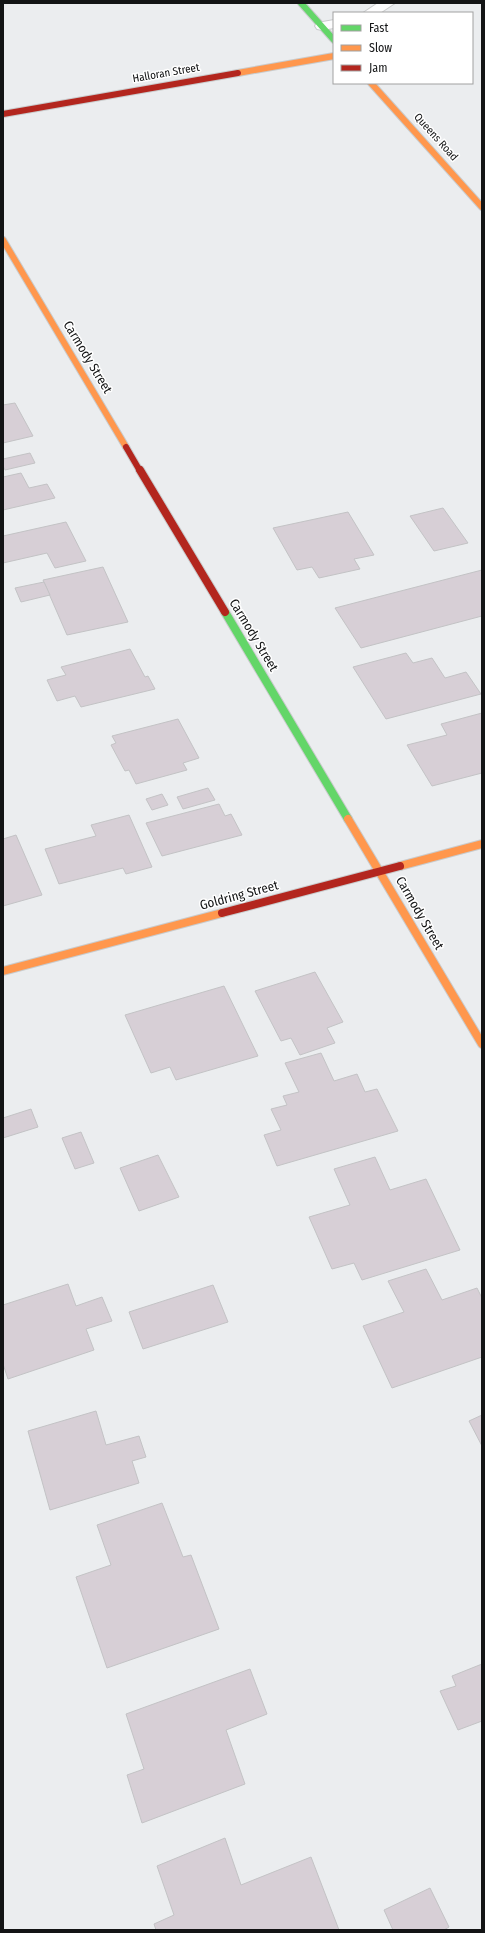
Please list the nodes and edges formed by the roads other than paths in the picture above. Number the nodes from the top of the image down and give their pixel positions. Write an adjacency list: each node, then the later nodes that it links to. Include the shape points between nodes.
1 (301, 3): 4 (street)
2 (388, 3): 3 (street)
3 (372, 12)
4 (328, 25): 5 (street)
5 (333, 38)
6 (333, 56): 8 (street, Halloran Street)
7 (372, 84): 9 (street, Queens Road)
8 (3, 114)
9 (482, 207)
10 (3, 240): 12 (street, Carmody Street)
11 (482, 844): 12 (street, Goldring Street)
12 (380, 871): 13 (street, Goldring Street); 14 (street, Carmody Street)
13 (3, 971)
14 (482, 1044)

